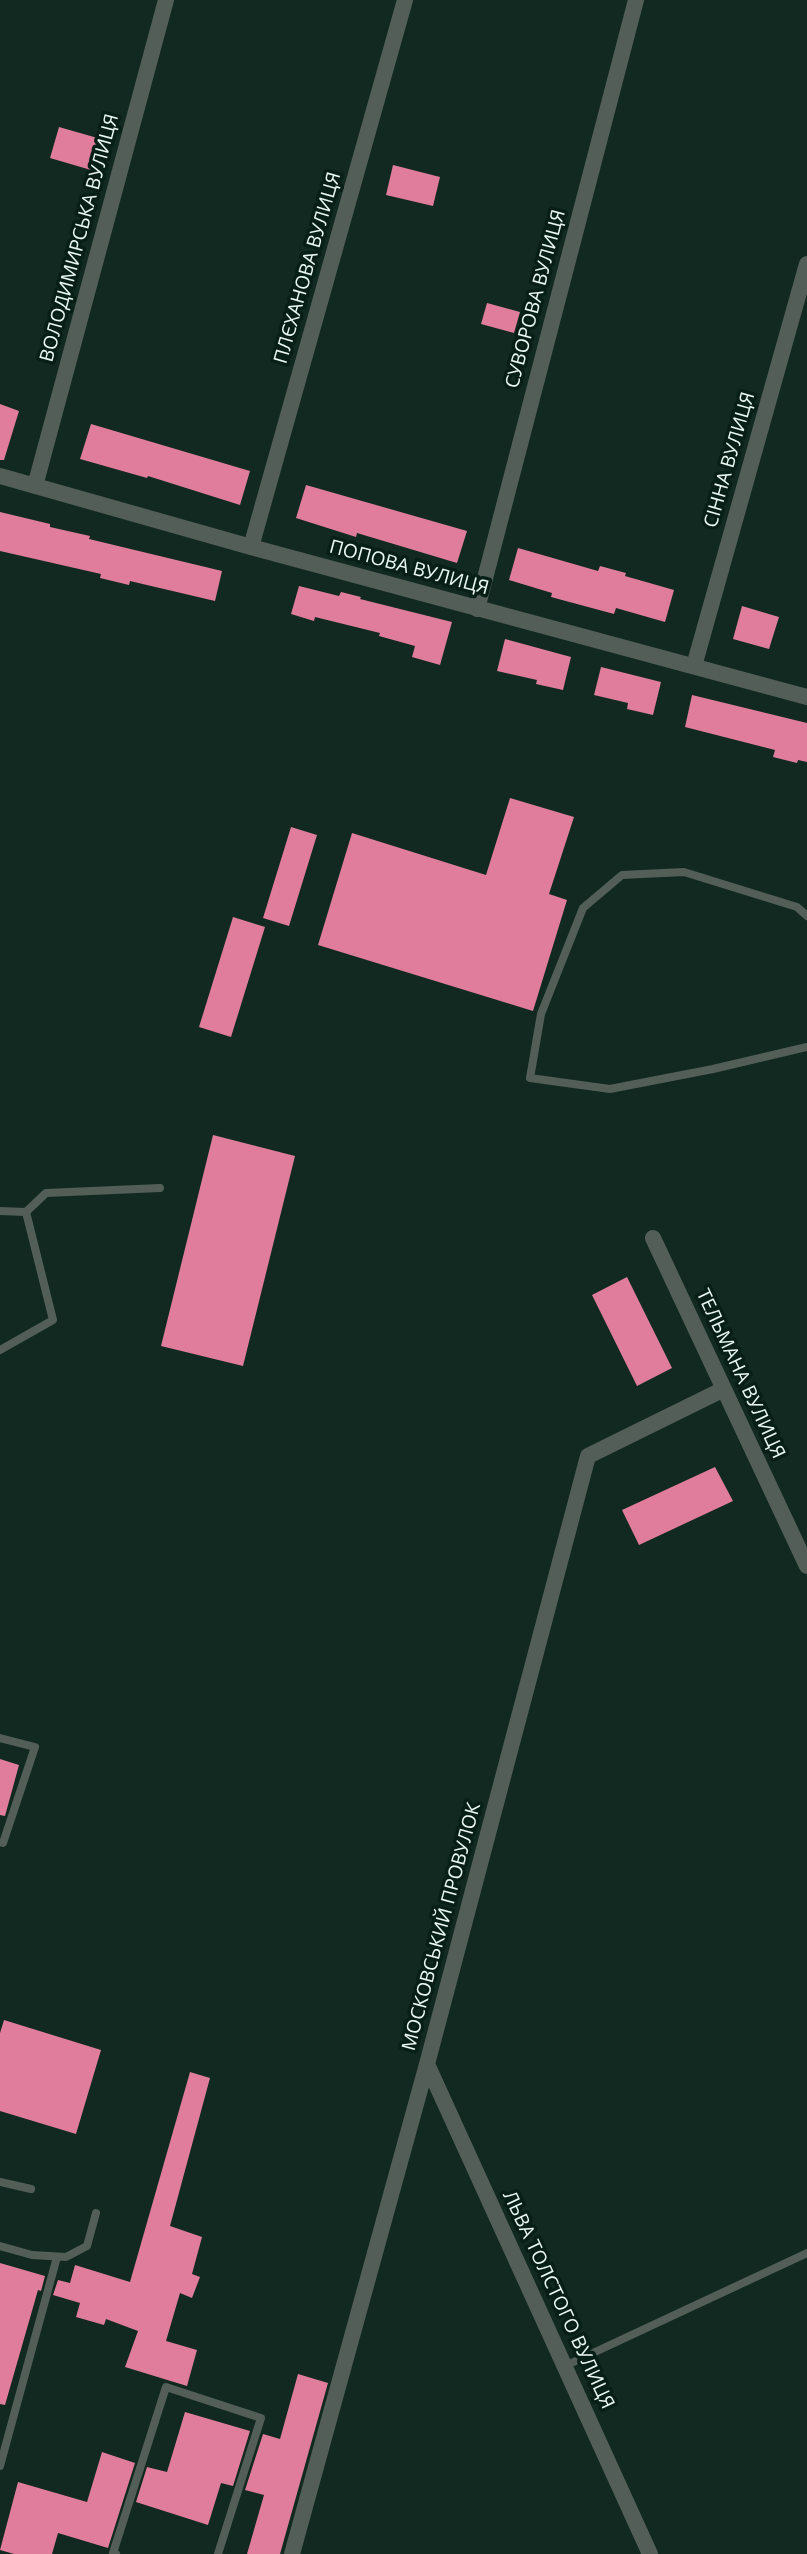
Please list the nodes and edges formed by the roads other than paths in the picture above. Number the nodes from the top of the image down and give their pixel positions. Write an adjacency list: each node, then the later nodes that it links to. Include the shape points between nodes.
1 (166, 0): 6 (street, ВОЛОДИМИРСЬКА ВУЛИЦЯ)
2 (405, 0): 7 (street, ПЛЄХАНОВА ВУЛИЦЯ)
3 (636, 0): 8 (street, СУВОРОВА ВУЛИЦЯ)
4 (807, 264): 9 (street, СІННА ВУЛИЦЯ)
5 (0, 476): 6 (street, ПОПОВА ВУЛИЦЯ)
6 (35, 486): 7 (street, ПОПОВА ВУЛИЦЯ)
7 (251, 547): 8 (street, ПОПОВА ВУЛИЦЯ)
8 (477, 609): 9 (street, ПОПОВА ВУЛИЦЯ)
9 (694, 666): 10 (street, ПОПОВА ВУЛИЦЯ)
10 (807, 697)
11 (807, 916): 12 (lane, via 797,907 684,872 622,875 583,908 541,1014 530,1078 610,1089)
12 (807, 1047)
13 (160, 1188): 15 (lane, via 46,1193)
14 (0, 1212): 15 (lane)
15 (26, 1212): 17 (lane, via 53,1321)
16 (653, 1238): 18 (street, ТЕЛЬМАНА ВУЛИЦЯ)
17 (0, 1350)
18 (724, 1389): 19 (street, ТЕЛЬМАНА ВУЛИЦЯ); 22 (street, МОСКОВСЬКИЙ ПРОВУЛОК, via 588,1456)
19 (807, 1566)
20 (0, 1738): 21 (lane, via 35,1747)
21 (3, 1843)
22 (427, 2064): 29 (street, ЛЬВА ТОЛСТОГО ВУЛИЦЯ); 33 (street, МОСКОВСЬКИЙ ПРОВУЛОК)
23 (0, 2182): 24 (lane)
24 (31, 2189)
25 (96, 2213): 28 (lane, via 87,2246 66,2258)
26 (0, 2246): 28 (lane)
27 (807, 2253): 29 (lane)
28 (57, 2257): 30 (lane)
29 (565, 2366): 34 (street, ЛЬВА ТОЛСТОГО ВУЛИЦЯ)
30 (0, 2466)
31 (116, 2554): 32 (lane, via 166,2387 261,2417)
32 (218, 2554)
33 (292, 2554)
34 (650, 2554)

